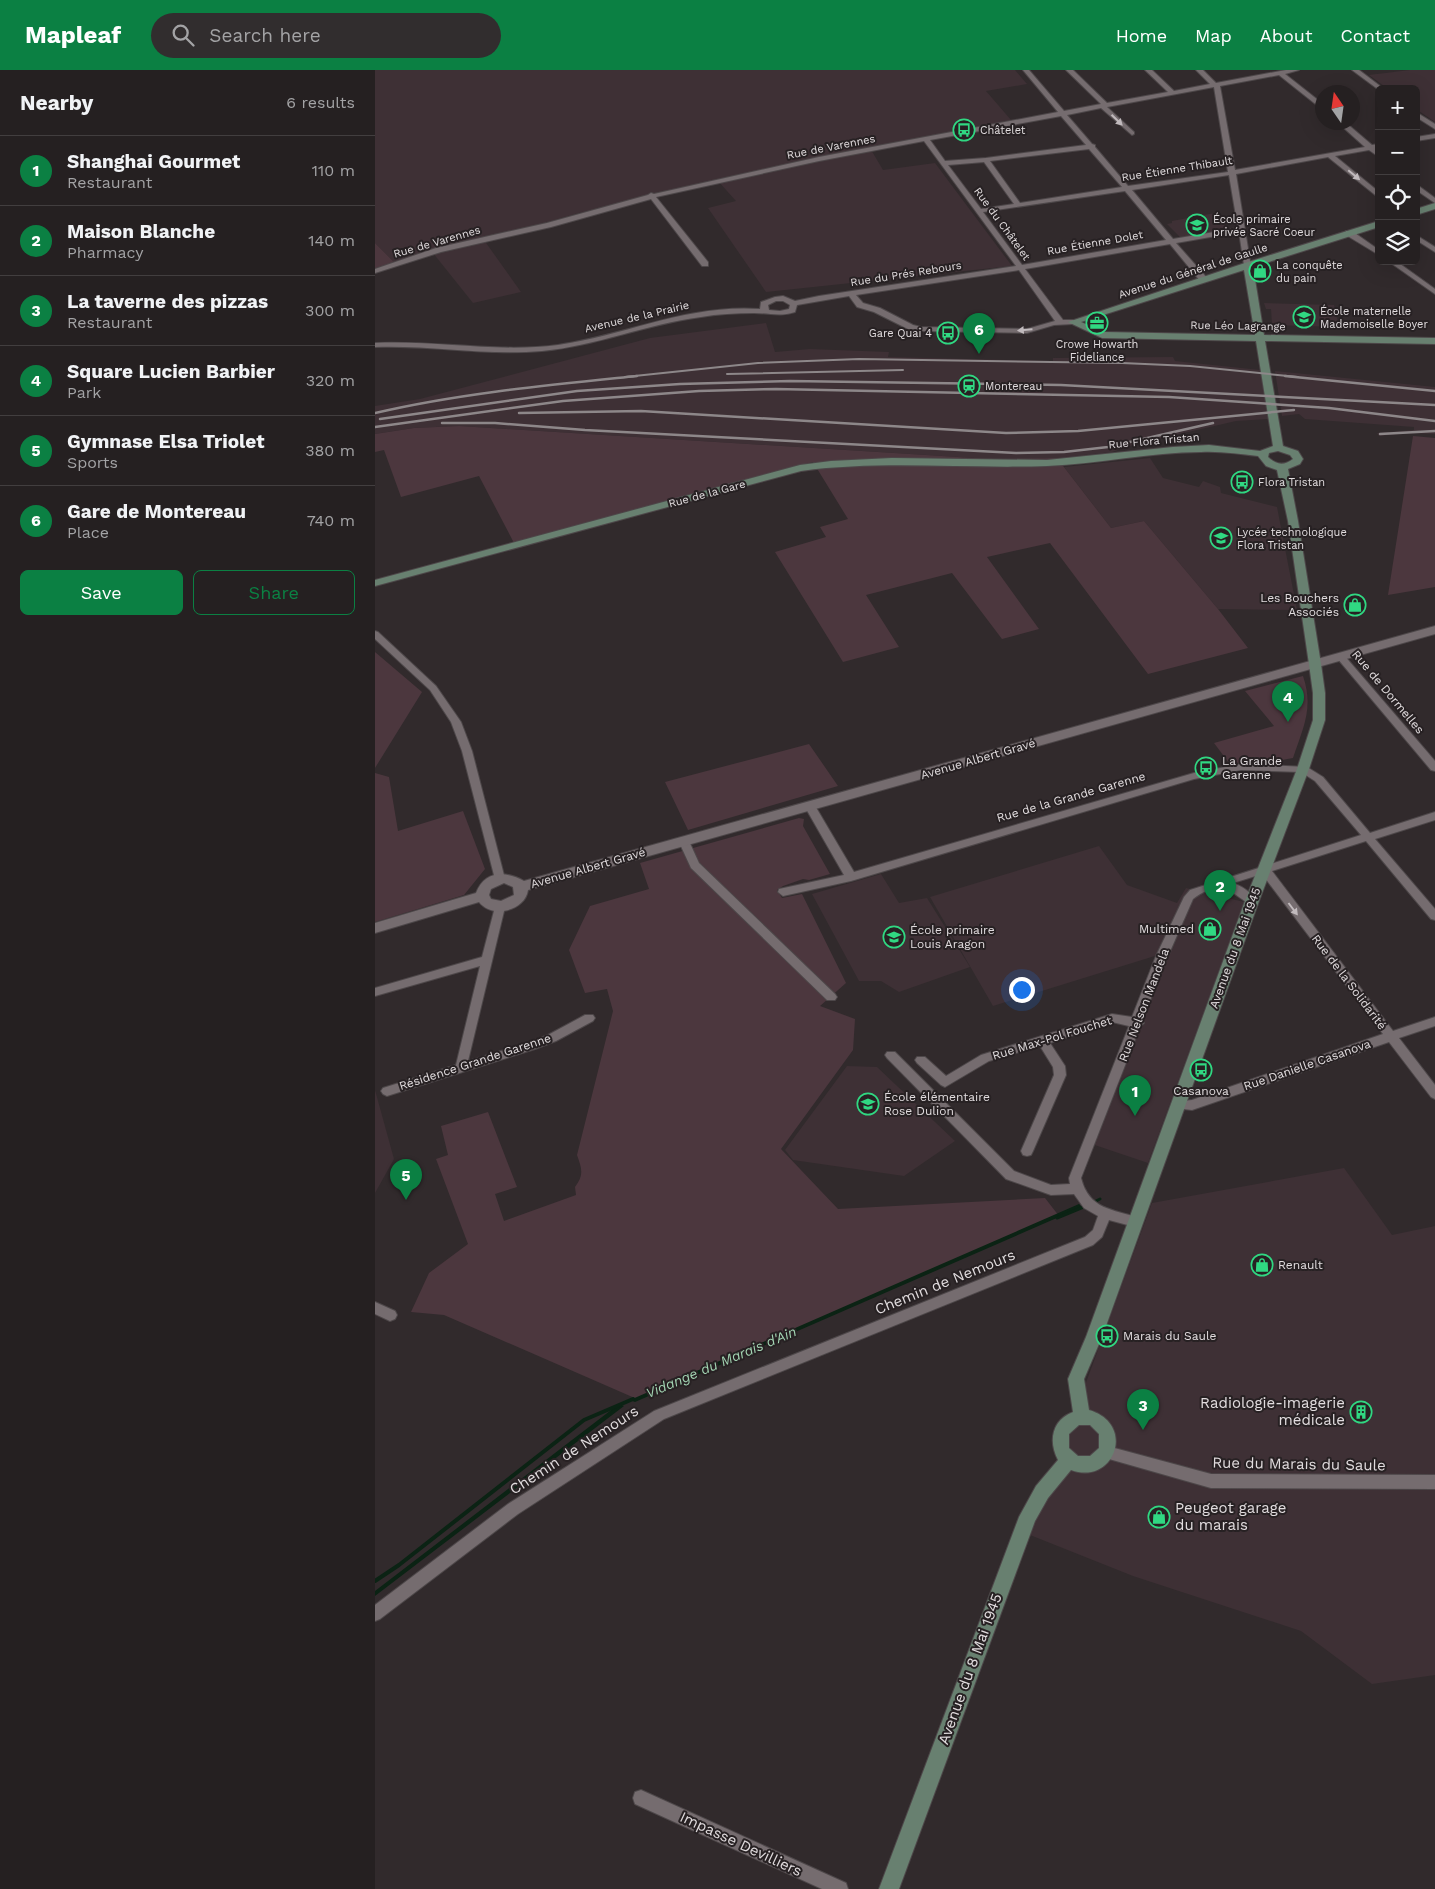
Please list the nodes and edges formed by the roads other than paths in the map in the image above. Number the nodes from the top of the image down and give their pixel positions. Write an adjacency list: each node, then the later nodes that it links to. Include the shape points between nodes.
1 (1027, 70): 13 (street)
2 (1069, 70): 12 (street)
3 (1148, 70): 10 (street)
4 (1199, 70): 8 (street)
5 (1296, 70): 7 (street, Rue de Varennes)
6 (1355, 70): 9 (street)
7 (1281, 74): 8 (street, Rue de Varennes); 11 (street)
8 (1214, 84): 10 (street, Rue de Varennes); 28 (street, via 1219,92)
9 (1376, 85)
10 (1172, 92): 12 (street, Rue de Varennes)
11 (1315, 102)
12 (1104, 105): 13 (street, Rue de Varennes); 17 (street, one-way to 17)
13 (1064, 113): 20 (street, Rue de Varennes); 21 (street)
14 (1420, 117): 15 (street)
15 (1435, 127)
16 (1349, 130): 23 (street)
17 (1132, 133)
18 (1435, 136): 19 (street)
19 (1420, 138)
20 (926, 139): 27 (street, Rue du Châtelet); 32 (street, Rue de Varennes)
21 (1093, 146): 26 (street); 29 (street)
22 (1375, 147): 23 (street, Rue Étienne Thibault)
23 (1370, 148): 24 (street); 25 (street, Rue Étienne Thibault)
24 (1375, 152)
25 (1329, 155): 28 (street, Rue Étienne Thibault); 31 (street, one-way to 31)
26 (986, 160): 27 (street); 34 (street)
27 (944, 163): 36 (street, Rue du Châtelet)
28 (1232, 173): 29 (street, Rue Étienne Thibault); 39 (street)
29 (1129, 188): 34 (street, Rue Étienne Thibault); 42 (street)
30 (1420, 189): 33 (street)
31 (1375, 193)
32 (651, 195): 45 (street); 49 (street, Rue de Varennes, via 549,225 439,250)
33 (1435, 201)
34 (1018, 205): 36 (street, Rue Étienne Thibault)
35 (1435, 206): 37 (main road)
36 (979, 211): 48 (street, Rue du Châtelet)
37 (1420, 211)
38 (1375, 225): 40 (main road, Avenue du Général de Gaulle)
39 (1242, 229): 42 (street, Rue Étienne Dolet); 46 (street)
40 (1349, 233): 43 (street); 46 (main road, Avenue du Général de Gaulle)
41 (1420, 240): 44 (street)
42 (1173, 241): 48 (street, Rue Étienne Dolet); 50 (street)
43 (1375, 250)
44 (1435, 250)
45 (705, 264)
46 (1248, 265): 50 (main road, Avenue du Général de Gaulle); 57 (main road)
47 (1397, 265): 51 (street)
48 (1021, 268): 52 (street, Rue du Prés Rebours); 55 (street, Rue du Châtelet)
49 (377, 271)
50 (1204, 280): 56 (main road, Avenue du Général de Gaulle)
51 (1435, 292)
52 (853, 296): 53 (street, Rue du Prés Rebours); 55 (street, one-way to 52, via 1027,331 921,329 860,305)
53 (794, 304): 54 (street, via 781,298 770,300); 54 (street, via 792,310 784,313 774,314)
54 (765, 307): 59 (street, Avenue de la Prairie, via 658,322 547,349)
55 (1060, 322): 56 (street)
56 (1073, 322): 57 (main road, Rue Léo Lagrange, via 1102,335)
57 (1260, 338): 58 (main road, Rue Léo Lagrange); 60 (main road)
58 (1435, 341)
59 (375, 345)
60 (1279, 448): 61 (main road, via 1269,449); 63 (main road, via 1294,453 1297,459 1293,465)
61 (1263, 454): 62 (main road, Rue Flora Tristan, via 1191,448); 63 (main road, via 1267,463)
62 (1047, 463): 64 (main road, Rue de la Gare, via 922,460 800,468)
63 (1283, 467): 68 (main road, Avenue du 8 Mai 1945)
64 (375, 583)
65 (1435, 630): 67 (street, Avenue Albert Gravé)
66 (375, 634): 77 (street, via 433,688 456,722 467,751)
67 (1340, 656): 68 (street, Avenue Albert Gravé); 69 (street, Rue de Dormelles)
68 (1315, 664): 70 (main road, Avenue du 8 Mai 1945, via 1319,720); 71 (street, Avenue Albert Gravé)
69 (1435, 768)
70 (1303, 769): 73 (street, via 1319,779); 75 (main road, Avenue du 8 Mai 1945); 76 (street, Rue de la Grande Garenne, via 1241,767 1194,776)
71 (810, 807): 74 (street, Avenue Albert Gravé); 76 (street)
72 (1435, 816): 73 (street, Rue Nelson Mandela)
73 (1369, 837): 75 (street, Rue Nelson Mandela); 84 (street)
74 (685, 842): 79 (street, Avenue Albert Gravé); 88 (street, via 695,865)
75 (1264, 869): 78 (street, Rue Nelson Mandela); 82 (main road, Avenue du 8 Mai 1945); 92 (street, Rue de la Solidarité, one-way to 92)
76 (851, 877): 80 (street, Rue de la Grande Garenne)
77 (500, 879): 79 (street, via 511,879); 81 (street, via 485,887)
78 (1218, 884): 82 (street, via 1235,887); 91 (street, Rue Nelson Mandela, via 1189,897)
79 (521, 887): 83 (street, via 517,900)
80 (783, 892)
81 (483, 896): 83 (street, via 488,904); 85 (street)
82 (1252, 901): 99 (main road, Avenue du 8 Mai 1945)
83 (500, 906): 86 (street)
84 (1435, 916)
85 (375, 928)
86 (486, 960): 87 (street); 96 (street)
87 (375, 992)
88 (831, 997)
89 (589, 1018): 96 (street, Résidence Grande Garenne, via 552,1038)
90 (1435, 1021): 92 (street, Rue Danielle Casanova)
91 (1137, 1023): 93 (street, Rue Max-Pol Fouchet, via 1112,1018); 101 (street, Rue Nelson Mandela, via 1075,1178)
92 (1391, 1037): 98 (street, Rue de la Solidarité); 99 (street, Rue Danielle Casanova, via 1192,1105)
93 (1043, 1041): 95 (street, Rue Max-Pol Fouchet, via 985,1058 945,1082); 100 (street, via 1059,1066 1059,1075)
94 (891, 1055): 101 (street, via 1010,1174 1051,1190)
95 (921, 1060)
96 (461, 1067): 97 (street, Résidence Grande Garenne)
97 (387, 1091)
98 (1435, 1094)
99 (1179, 1105): 103 (main road, Avenue du 8 Mai 1945)
100 (1027, 1151)
101 (1076, 1189): 102 (street, via 1087,1205)
102 (1105, 1213): 103 (street); 110 (street, Chemin de Nemours, via 1098,1233 1089,1241 659,1415 513,1509)
103 (1135, 1222): 106 (main road, Avenue du 8 Mai 1945, via 1076,1379)
104 (375, 1308): 105 (street)
105 (391, 1315)
106 (1082, 1418): 107 (main road, via 1102,1426 1109,1439); 108 (main road, via 1068,1423 1060,1434 1060,1447)
107 (1107, 1452): 108 (main road, via 1103,1458 1090,1464 1075,1463); 109 (street, Rue du Marais du Saule, via 1211,1481)
108 (1069, 1459): 113 (main road, Avenue du 8 Mai 1945, via 1042,1492 1028,1517)
109 (1435, 1482)
110 (375, 1614)
111 (641, 1798): 112 (street, Impasse Devilliers)
112 (840, 1889)
113 (889, 1889)

